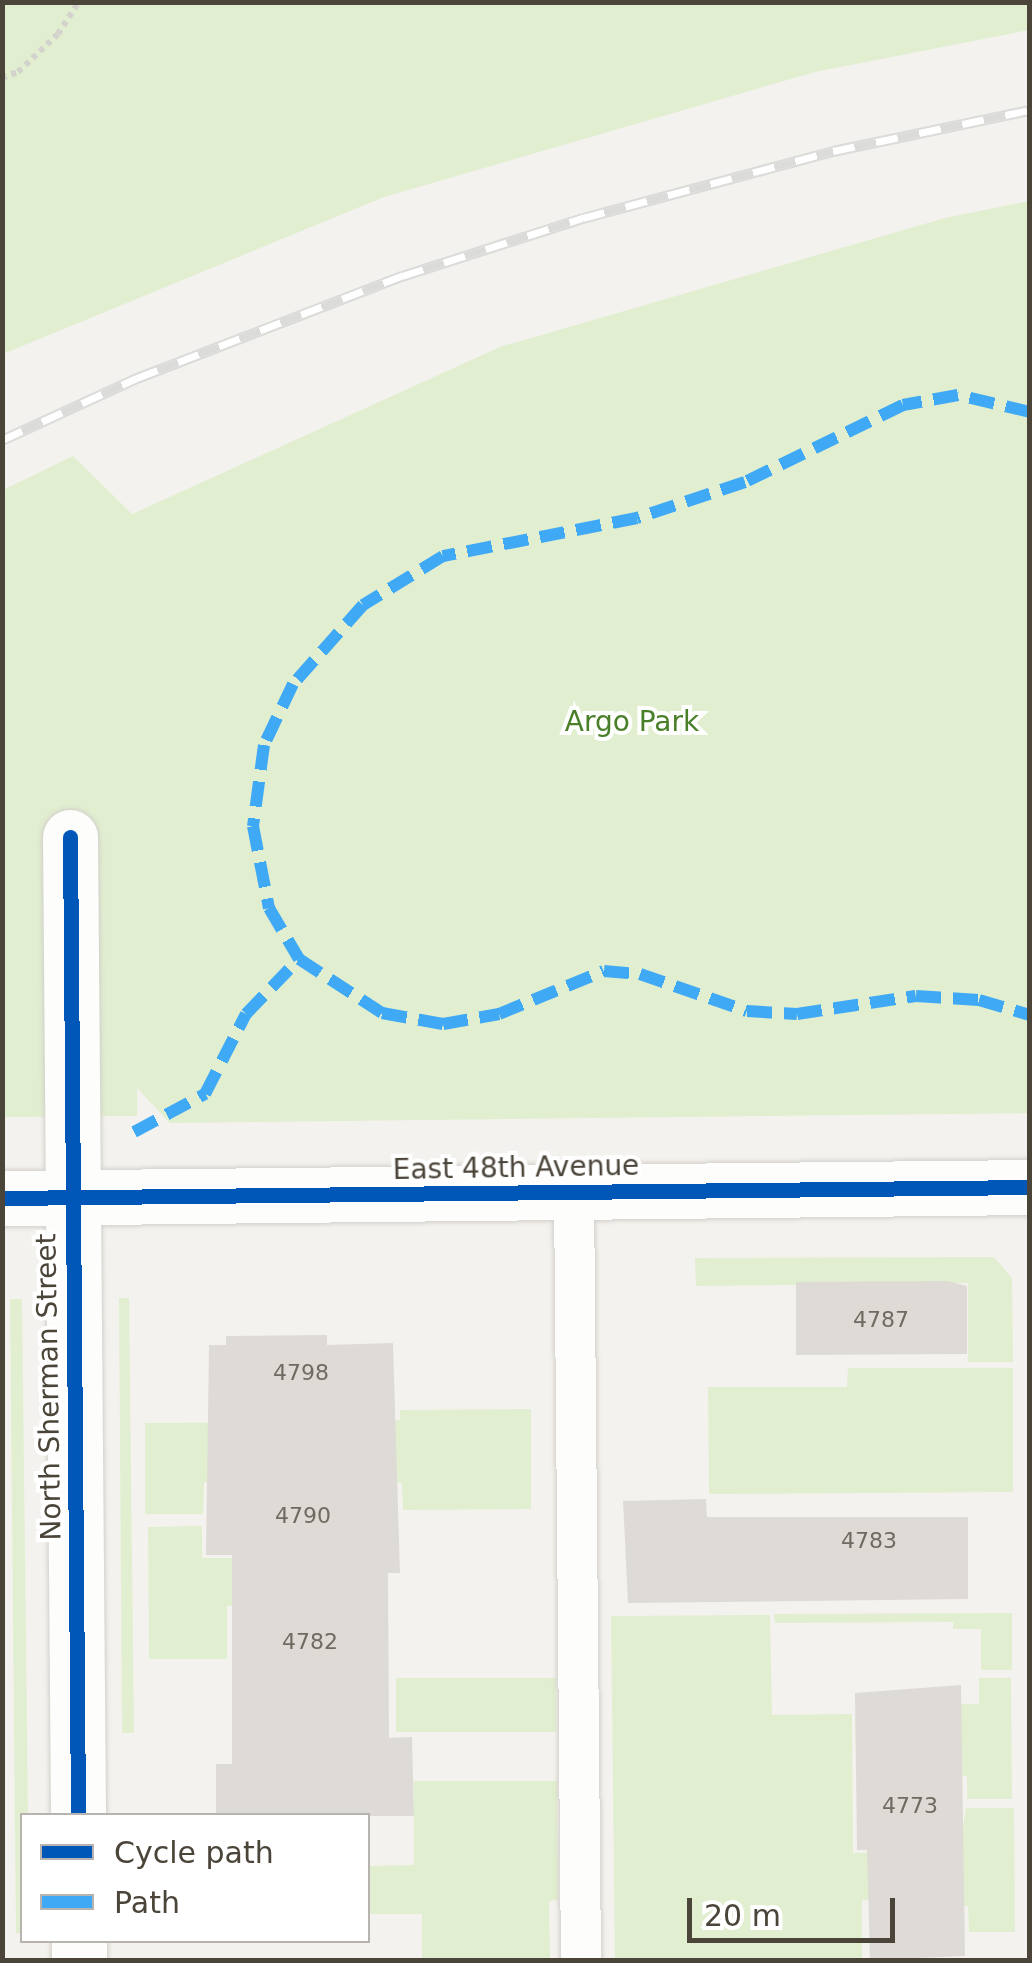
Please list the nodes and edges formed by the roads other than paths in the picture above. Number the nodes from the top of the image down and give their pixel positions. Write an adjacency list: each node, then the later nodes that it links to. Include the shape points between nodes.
1 (70, 837): 5 (street, North Sherman Street)
2 (1030, 1187): 3 (street, East 48th Avenue)
3 (574, 1192): 5 (street, East 48th Avenue); 7 (lane)
4 (2, 1198): 5 (street, East 48th Avenue)
5 (72, 1198): 6 (street, North Sherman Street)
6 (78, 1813)
7 (581, 1960)

